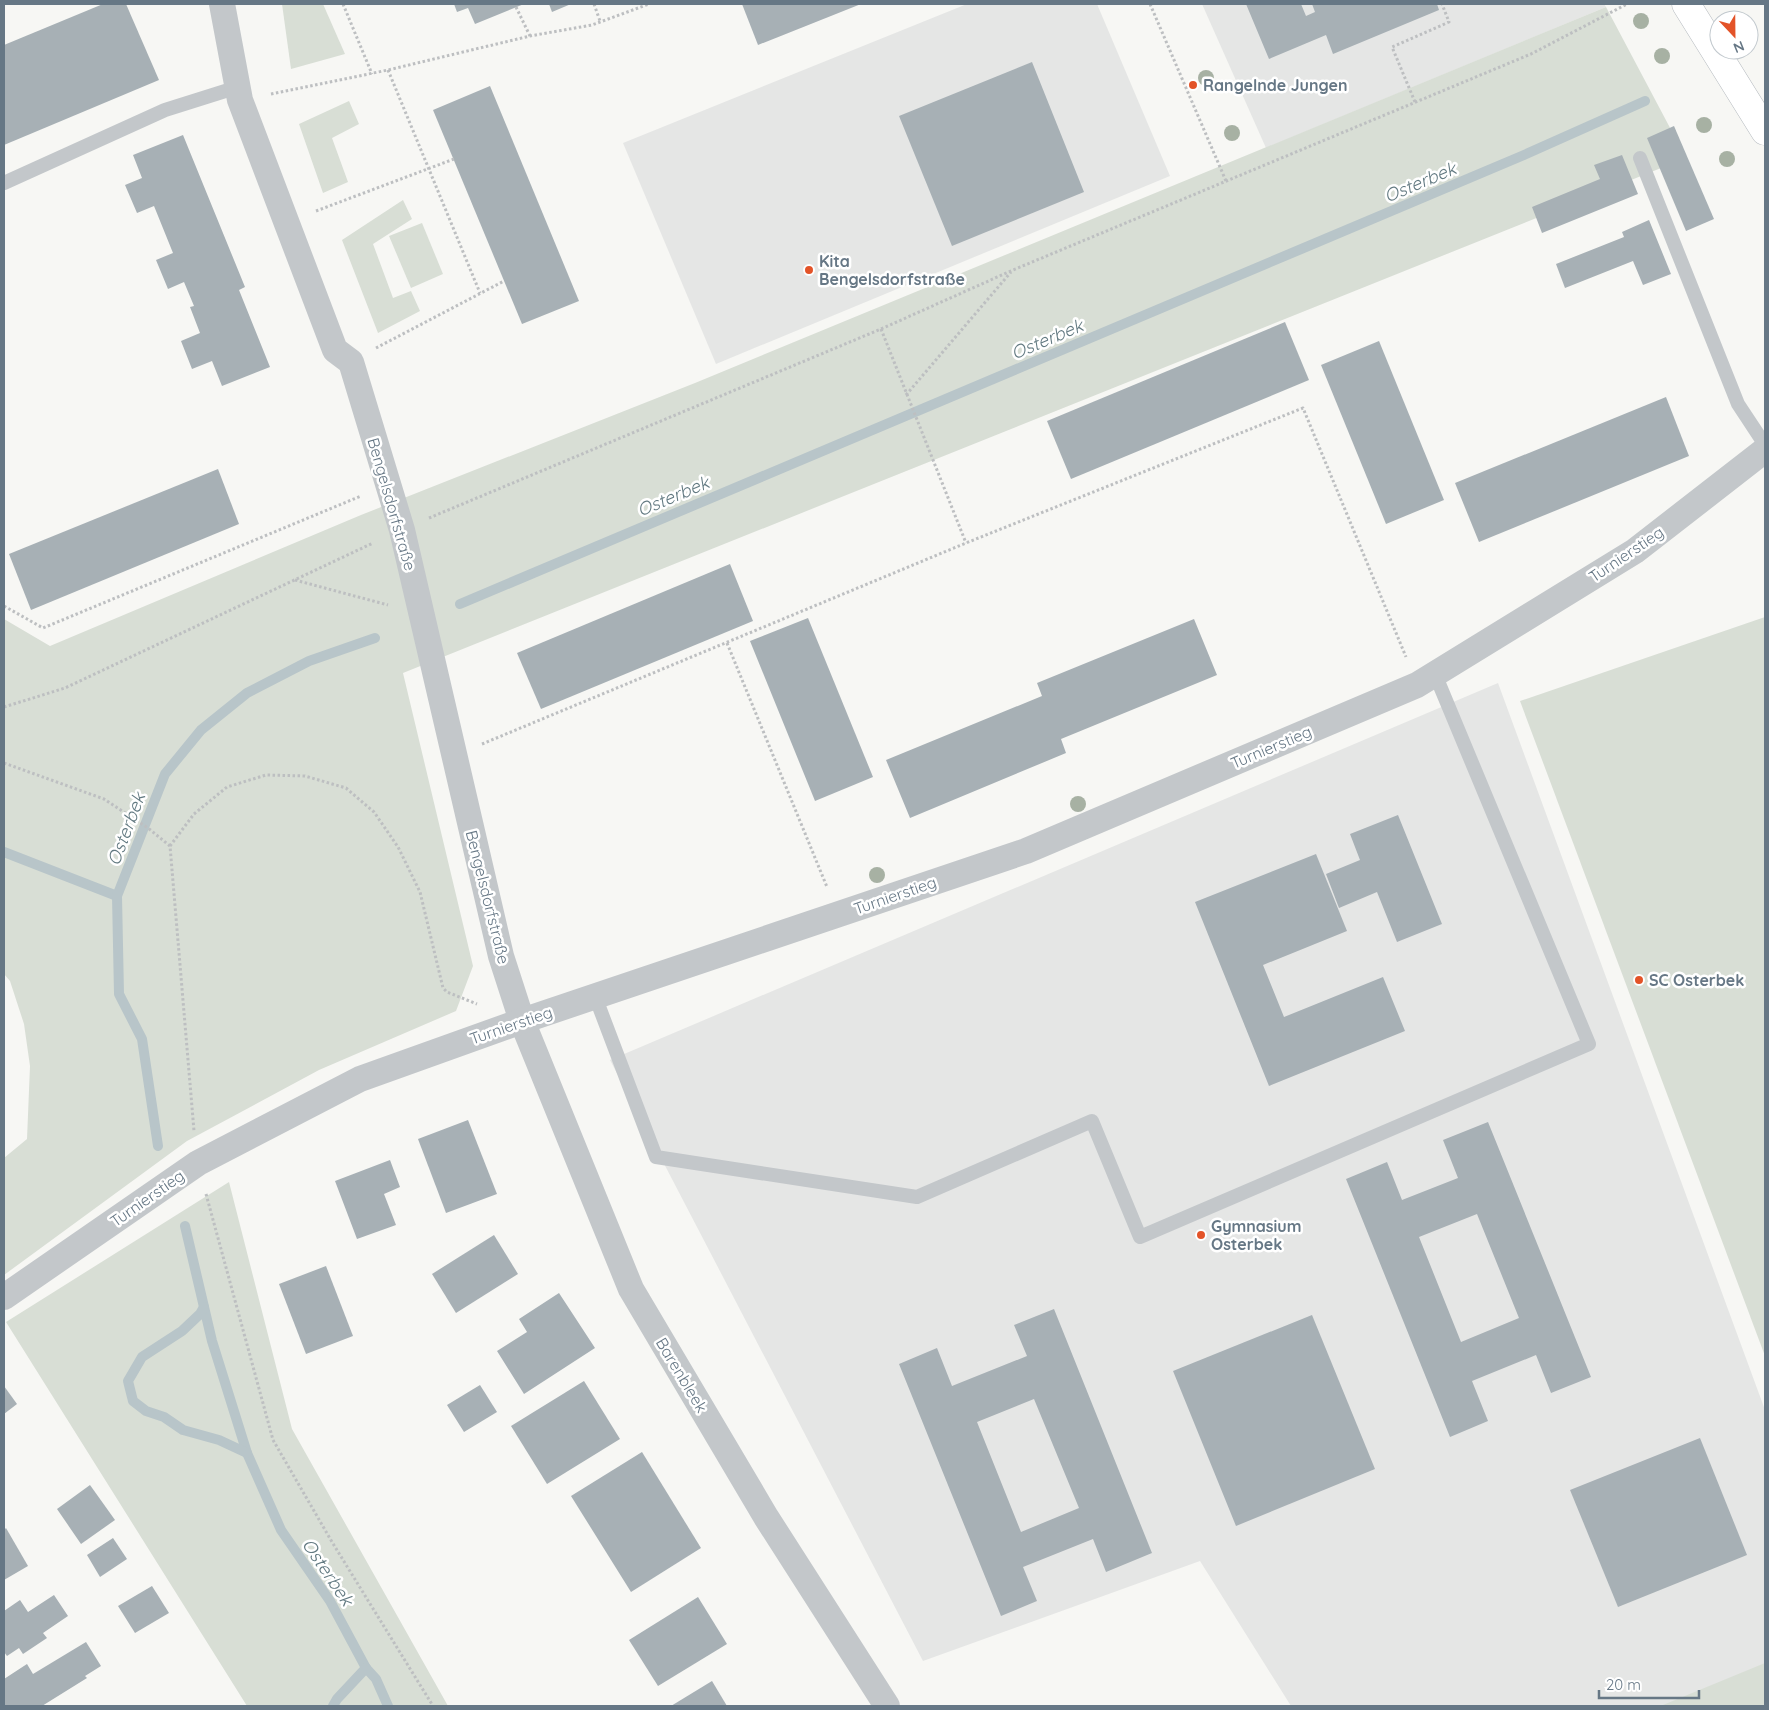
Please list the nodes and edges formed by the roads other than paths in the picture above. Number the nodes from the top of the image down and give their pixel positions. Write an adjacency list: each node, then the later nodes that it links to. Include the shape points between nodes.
1 (222, 4): 3 (street, Bengelsdorfstraße)
2 (1686, 4): 4 (street)
3 (239, 94): 6 (lane, via 165,110); 11 (street, Bengelsdorfstraße, via 335,350 351,362 402,530 501,956)
4 (1762, 118)
5 (1640, 158): 7 (lane, via 1738,404)
6 (4, 183)
7 (1765, 445)
8 (1765, 450): 9 (street, Turnierstieg, via 1635,551)
9 (1426, 680): 10 (street, Turnierstieg, via 1026,851); 10 (lane, via 1588,1044 1140,1237 1092,1121 917,1197 656,1157)
10 (595, 996): 11 (street, Turnierstieg)
11 (522, 1021): 12 (street, Turnierstieg, via 360,1079 198,1163); 13 (street, Barenbleek, via 631,1289 766,1517)
12 (4, 1297)
13 (886, 1706)

